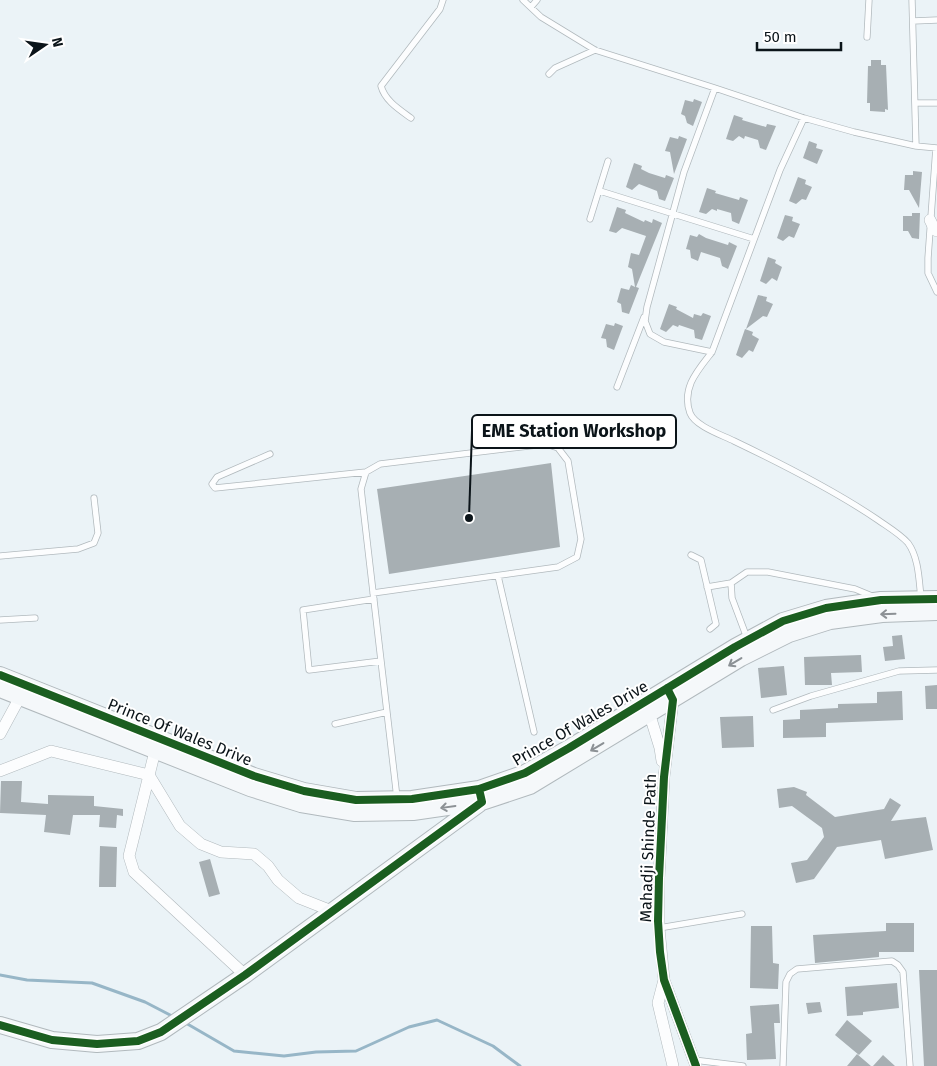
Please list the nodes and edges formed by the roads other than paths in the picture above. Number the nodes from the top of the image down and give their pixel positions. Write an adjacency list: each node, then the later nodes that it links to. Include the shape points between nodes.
1 (443, 0): 15 (lane, via 440,10 381,86 393,104)
2 (523, 0): 6 (lane)
3 (537, 0): 6 (lane)
4 (869, 0): 9 (lane)
5 (912, 0): 8 (lane)
6 (531, 7): 10 (lane, via 541,17)
7 (937, 20): 8 (lane)
8 (913, 21): 13 (lane)
9 (867, 37)
10 (595, 50): 11 (lane); 12 (lane)
11 (549, 74)
12 (715, 88): 16 (lane); 21 (lane, via 684,172)
13 (915, 103): 14 (lane); 17 (lane)
14 (937, 103)
15 (411, 118)
16 (804, 118): 17 (lane); 25 (lane)
17 (916, 146): 18 (lane)
18 (937, 148): 23 (lane)
19 (608, 161): 20 (lane)
20 (600, 192): 21 (lane); 22 (lane)
21 (673, 213): 25 (lane); 27 (lane)
22 (590, 219)
23 (930, 220): 24 (street); 26 (lane, via 928,273)
24 (937, 231)
25 (754, 239): 28 (lane)
26 (937, 292)
27 (647, 310): 28 (lane, via 645,321 650,334 664,342); 29 (lane)
28 (712, 352): 40 (lane, via 692,377 687,398 690,415 706,428 854,503 896,532 914,554)
29 (617, 387)
30 (270, 454): 31 (lane, via 217,477 212,484 215,488)
31 (366, 472): 35 (lane, via 380,464 546,444 558,448 568,461 581,539 577,557 558,567); 38 (lane, via 361,489)
32 (94, 498): 34 (lane, via 98,533 94,543 78,548)
33 (691, 555): 37 (lane, via 701,560)
34 (0, 556)
35 (498, 576): 38 (lane); 55 (lane)
36 (731, 583): 37 (lane); 39 (lane, via 747,572 768,572 855,589); 44 (lane, via 732,598)
37 (707, 587): 43 (lane, via 716,624)
38 (374, 596): 45 (lane); 45 (lane, via 303,610 308,670)
39 (881, 600): 40 (street, Prince Of Wales Drive); 44 (street, Prince Of Wales Drive, via 826,608 784,621)
40 (929, 606): 49 (street, Prince Of Wales Drive, one-way to 49, via 830,621 789,634)
41 (35, 618): 42 (lane)
42 (0, 620)
43 (710, 629)
44 (747, 640): 49 (street, Prince Of Wales Drive)
45 (381, 661): 53 (lane)
46 (937, 670): 52 (lane, via 898,671)
47 (0, 675): 62 (street, Prince Of Wales Drive, via 254,776 304,791)
48 (0, 689): 50 (street, Prince Of Wales Drive)
49 (670, 694): 51 (street, Prince Of Wales Drive); 60 (street, Mahadji Shinde Path)
50 (20, 697): 56 (street); 57 (street, Prince Of Wales Drive)
51 (647, 708): 60 (street, Mahadji Shinde Path, via 660,748); 61 (street, Prince Of Wales Drive, via 530,786)
52 (773, 710)
53 (387, 712): 54 (lane); 62 (lane)
54 (335, 724)
55 (534, 732)
56 (0, 734)
57 (155, 751): 59 (street); 62 (street, Prince Of Wales Drive, via 301,804 355,813)
58 (0, 771): 59 (street, via 51,751)
59 (150, 775): 63 (street, via 180,826 201,844 221,852 254,854 299,898); 66 (street, via 129,856 134,872)
60 (664, 777): 65 (street, Mahadji Shinde Path)
61 (480, 796): 62 (street, Prince Of Wales Drive, via 413,812); 63 (street)
62 (398, 806)
63 (332, 911): 66 (street)
64 (742, 914): 65 (lane)
65 (658, 928): 67 (street, Mahadji Shinde Path)
66 (245, 975): 68 (street, via 161,1032 138,1041 97,1044 52,1040)
67 (664, 980): 69 (street, Mahadji Shinde Path); 70 (street, via 658,1003)
68 (0, 1026)
69 (695, 1063): 71 (lane)
70 (673, 1066)
71 (743, 1066)
72 (783, 1066): 73 (lane, via 786,982 790,974 797,969 892,961 903,972)
73 (910, 1066)

